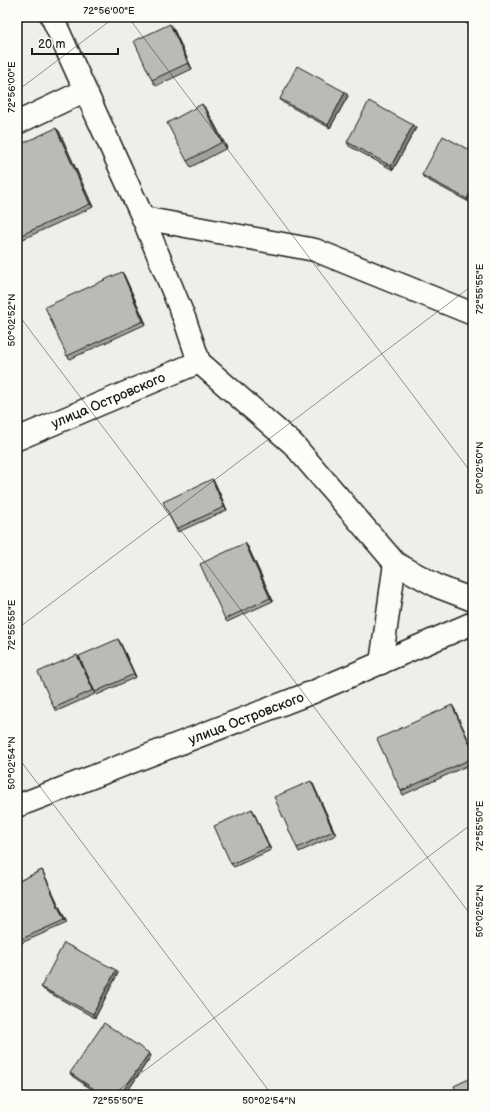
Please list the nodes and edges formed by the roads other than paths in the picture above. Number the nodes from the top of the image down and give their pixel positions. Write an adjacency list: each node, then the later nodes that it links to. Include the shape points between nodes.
1 (52, 17): 2 (street)
2 (84, 91): 3 (street); 4 (street)
3 (17, 123)
4 (143, 218): 5 (street, via 315,250); 6 (street, via 185,320)
5 (473, 314)
6 (199, 362): 7 (street, улица Островского); 8 (street, via 293,444)
7 (17, 439)
8 (395, 564): 9 (street, via 439,587); 11 (street)
9 (473, 600)
10 (473, 623): 11 (street, улица Островского)
11 (381, 663): 12 (street, улица Островского, via 313,692)
12 (17, 806)

